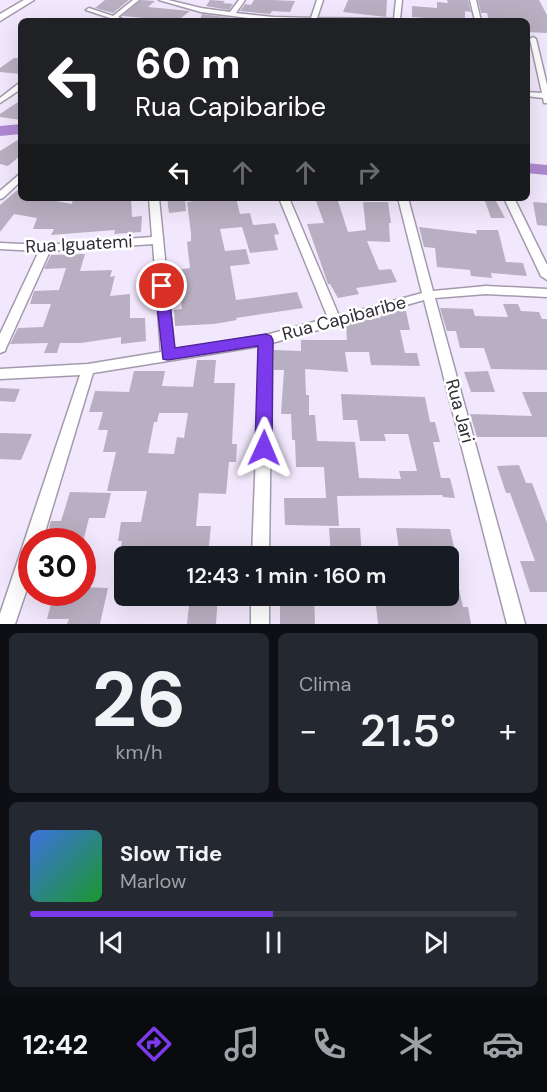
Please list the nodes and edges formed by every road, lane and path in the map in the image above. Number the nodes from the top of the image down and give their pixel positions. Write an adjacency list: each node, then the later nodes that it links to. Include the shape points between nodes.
1 (30, 0): 12 (main road)
2 (136, 0): 14 (street)
3 (162, 0): 9 (street)
4 (242, 0): 11 (street)
5 (320, 0): 16 (street)
6 (399, 0): 17 (street)
7 (473, 0): 18 (street)
8 (89, 10): 13 (street)
9 (201, 10): 10 (street); 11 (street)
10 (196, 15)
11 (231, 15): 15 (street)
12 (0, 18)
13 (107, 18)
14 (114, 18)
15 (256, 18)
16 (314, 18)
17 (397, 18)
18 (477, 18)
19 (533, 39): 22 (street)
20 (18, 88): 23 (street)
21 (530, 95): 22 (street)
22 (547, 98)
23 (0, 101)
24 (18, 179): 25 (street)
25 (0, 196)
26 (154, 201): 30 (street)
27 (285, 201): 36 (street)
28 (404, 201): 35 (street, Rua Jari)
29 (510, 201): 33 (street)
30 (158, 240): 32 (street, Rua Iguatemi); 39 (street)
31 (0, 246): 32 (street, Rua Iguatemi)
32 (46, 248): 38 (street)
33 (547, 276)
34 (547, 293): 35 (street, Rua Capibaribe, via 486,290)
35 (429, 295): 36 (street, Rua Capibaribe); 48 (street, Rua Jari)
36 (334, 320): 37 (street, Rua Capibaribe)
37 (266, 340): 39 (street, Rua Capibaribe); 43 (street)
38 (0, 348)
39 (168, 355): 40 (street, Rua Capibaribe)
40 (88, 369): 41 (street, Rua Capibaribe); 42 (street)
41 (0, 374)
42 (37, 528)
43 (261, 546)
44 (18, 588): 46 (street)
45 (260, 606): 47 (street)
46 (6, 624)
47 (260, 624)
48 (516, 624)

